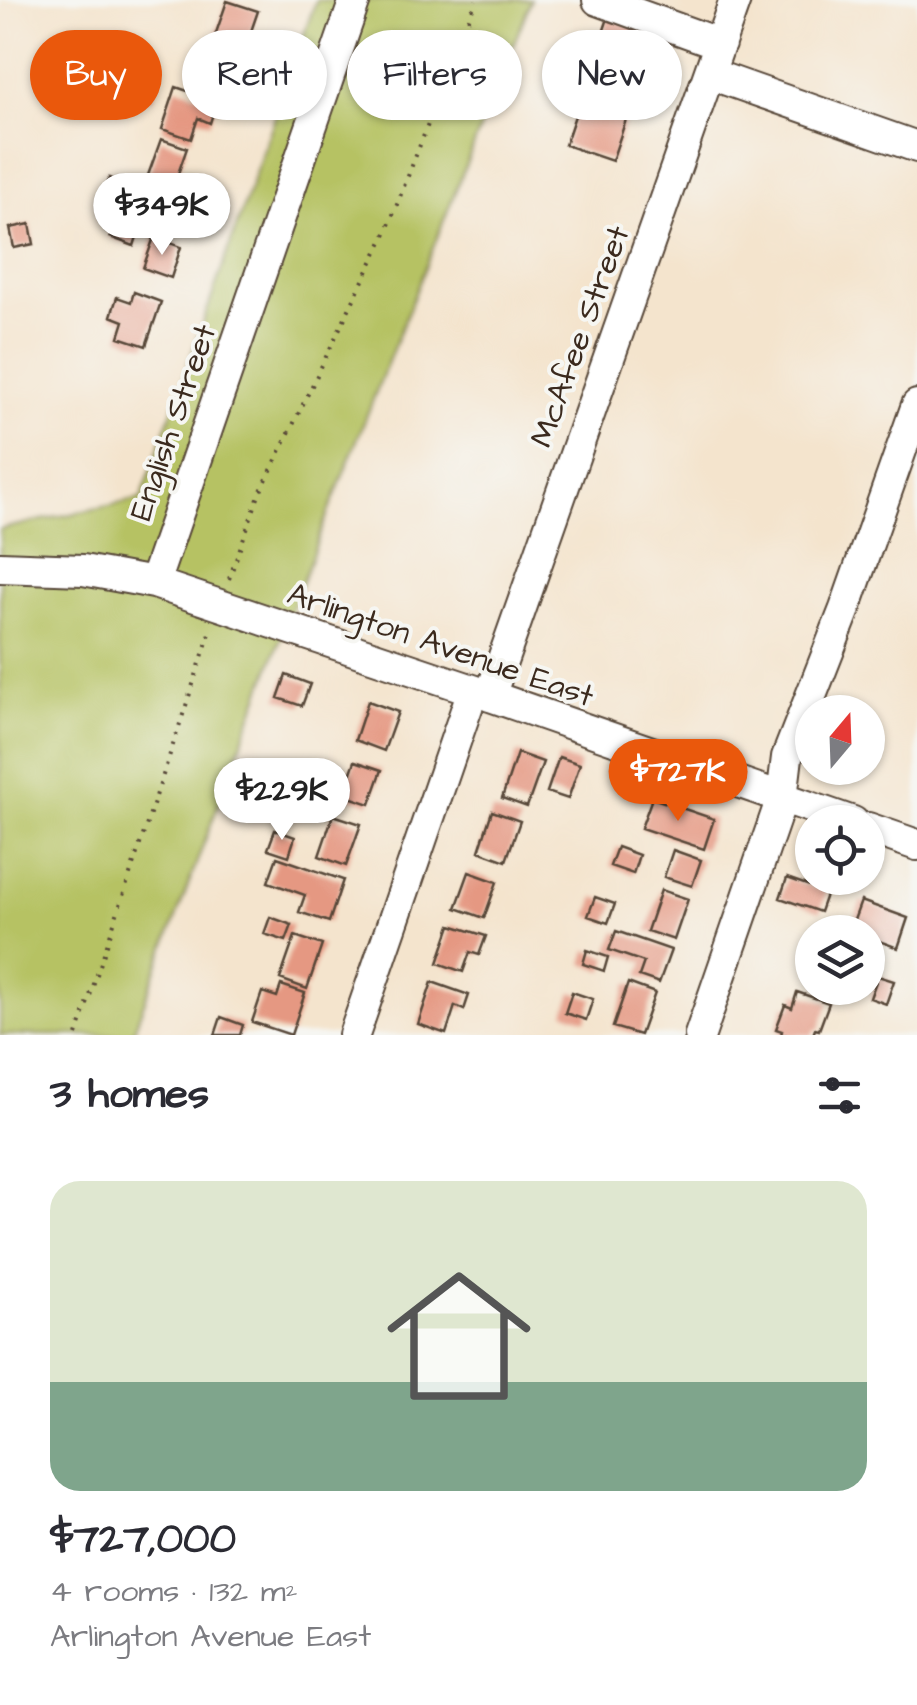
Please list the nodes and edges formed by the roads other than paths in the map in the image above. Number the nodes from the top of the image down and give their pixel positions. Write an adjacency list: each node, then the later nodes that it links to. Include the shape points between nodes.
1 (354, 0): 9 (street, English Street)
2 (598, 0): 4 (street)
3 (735, 0): 4 (street, McAfee Street)
4 (720, 44): 5 (street, McAfee Street)
5 (710, 74): 6 (street); 10 (street, McAfee Street)
6 (917, 147)
7 (917, 405): 11 (street, via 787,757)
8 (0, 567): 9 (street, Arlington Avenue East, via 83,570)
9 (154, 583): 10 (street, Arlington Avenue East)
10 (482, 692): 11 (street, Arlington Avenue East); 15 (street, McAfee Street)
11 (782, 798): 12 (street, Arlington Avenue East); 16 (street)
12 (803, 805)
13 (885, 834): 14 (street)
14 (917, 845)
15 (354, 1035)
16 (700, 1035)

